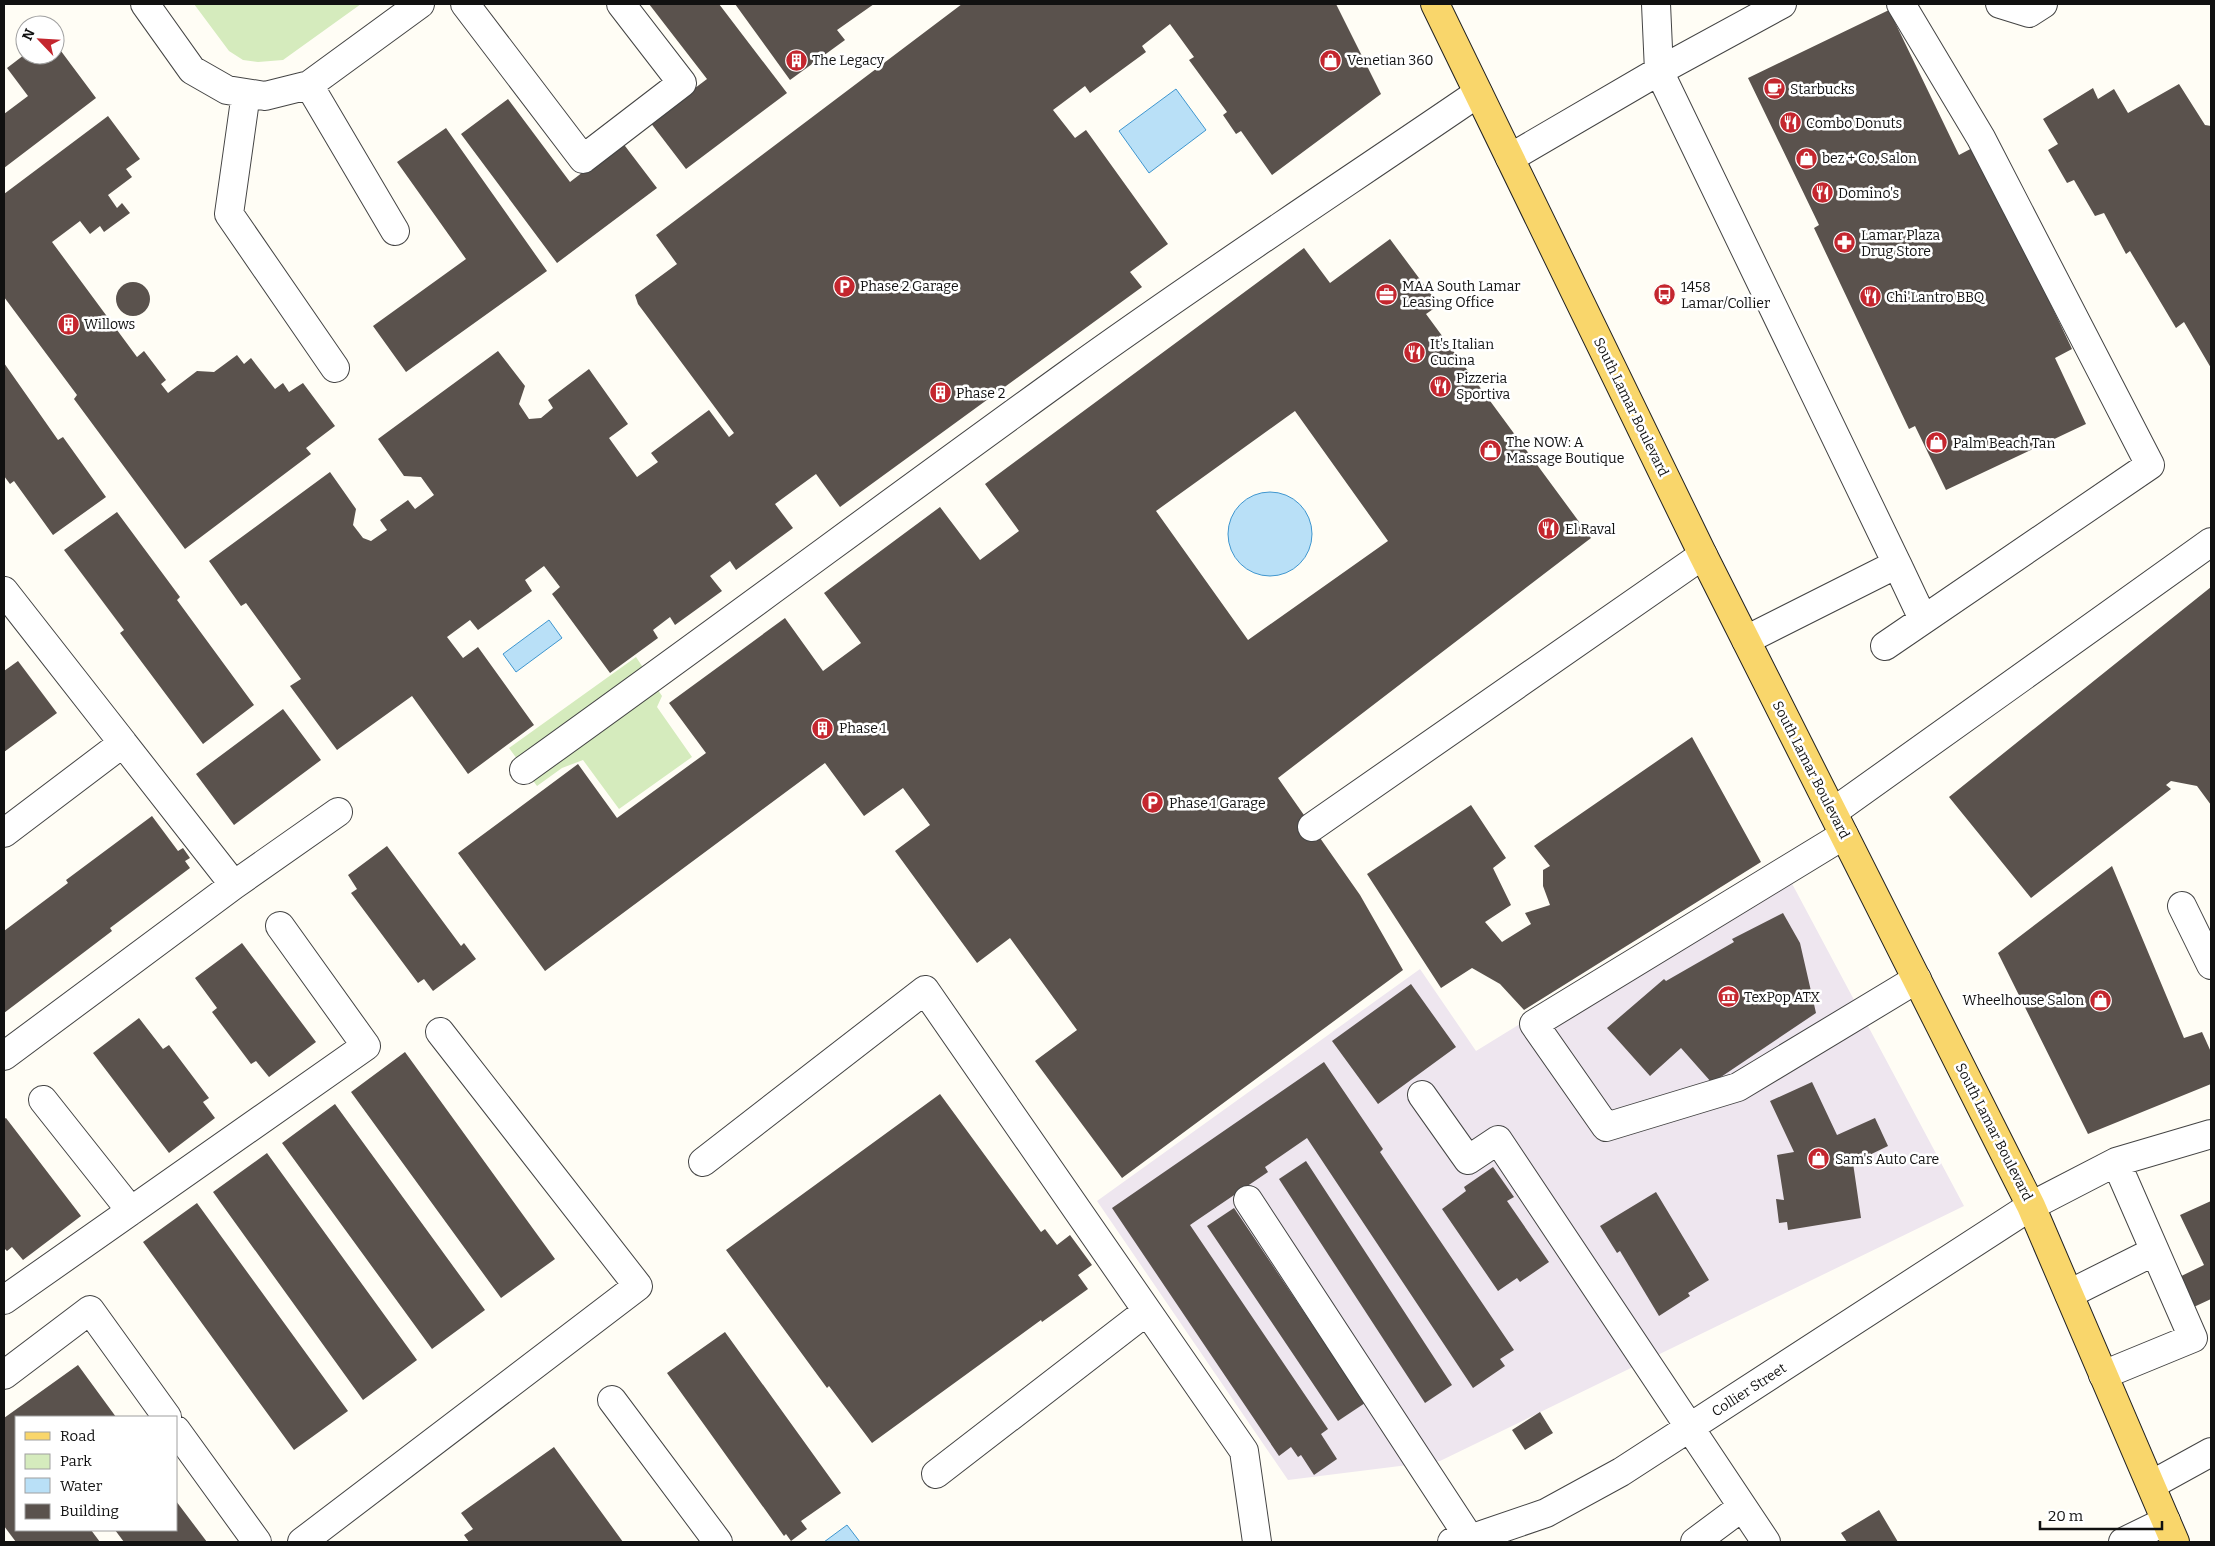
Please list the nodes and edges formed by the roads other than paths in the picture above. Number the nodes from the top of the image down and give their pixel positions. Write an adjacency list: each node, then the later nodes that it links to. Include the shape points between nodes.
1 (145, 4): 14 (street, via 192,70 227,90)
2 (420, 4): 12 (street)
3 (465, 4): 4 (street, via 583,159 682,83)
4 (621, 4)
5 (1435, 4): 13 (main road, South Lamar Boulevard)
6 (1656, 4): 11 (street)
7 (1782, 4): 11 (street)
8 (1901, 4): 22 (street, via 1981,138 2150,465)
9 (2000, 4): 10 (street, via 2029,13)
10 (2043, 4)
11 (1659, 71): 15 (street); 20 (street)
12 (309, 85): 14 (street, via 265,96); 16 (street)
13 (1478, 92): 15 (main road, South Lamar Boulevard); 26 (street, via 1073,370)
14 (246, 93): 17 (street, via 228,214)
15 (1510, 158): 19 (main road, South Lamar Boulevard)
16 (395, 232)
17 (335, 368)
18 (2211, 542): 28 (street)
19 (1703, 555): 23 (main road, South Lamar Boulevard); 29 (street)
20 (1897, 564): 22 (street); 23 (street)
21 (4, 591): 25 (street)
22 (1923, 619): 24 (street)
23 (1746, 640): 28 (main road, South Lamar Boulevard)
24 (1885, 646)
25 (123, 744): 30 (street); 31 (street)
26 (524, 770)
27 (338, 812): 31 (street)
28 (1838, 823): 35 (main road, South Lamar Boulevard); 35 (street, via 1534,1024 1606,1127 1738,1087)
29 (1312, 827)
30 (4, 833)
31 (234, 885): 37 (street)
32 (2182, 906): 34 (street)
33 (280, 926): 45 (street, via 366,1046)
34 (2211, 965)
35 (1917, 979): 44 (main road, South Lamar Boulevard)
36 (440, 1032): 63 (street, via 638,1286)
37 (4, 1056)
38 (1422, 1095): 54 (street, via 1468,1160 1498,1140)
39 (43, 1100): 45 (street)
40 (2211, 1134): 42 (street, Collier Street)
41 (703, 1162): 49 (street, via 925,990)
42 (2116, 1162): 44 (street, Collier Street); 46 (street)
43 (1248, 1200): 61 (street)
44 (2031, 1206): 47 (main road, South Lamar Boulevard); 54 (street, Collier Street)
45 (131, 1211): 48 (street)
46 (2155, 1251): 47 (street); 51 (street, via 2193,1338)
47 (2069, 1294): 51 (main road, South Lamar Boulevard)
48 (4, 1300)
49 (1147, 1311): 57 (street); 65 (street, via 1244,1451)
50 (4, 1375): 53 (street, via 90,1310)
51 (2103, 1375): 58 (main road, South Lamar Boulevard)
52 (612, 1400): 64 (street)
53 (166, 1416)
54 (1691, 1428): 59 (street); 61 (street, Collier Street, via 1621,1472 1546,1513)
55 (178, 1433): 62 (street)
56 (2211, 1452): 58 (street)
57 (936, 1474)
58 (2151, 1485): 60 (main road, South Lamar Boulevard)
59 (1742, 1507): 66 (street); 67 (street)
60 (2170, 1532): 68 (street)
61 (1461, 1541)
62 (257, 1542)
63 (302, 1542)
64 (718, 1542)
65 (1257, 1542)
66 (1695, 1542)
67 (1766, 1542)
68 (2123, 1542)

